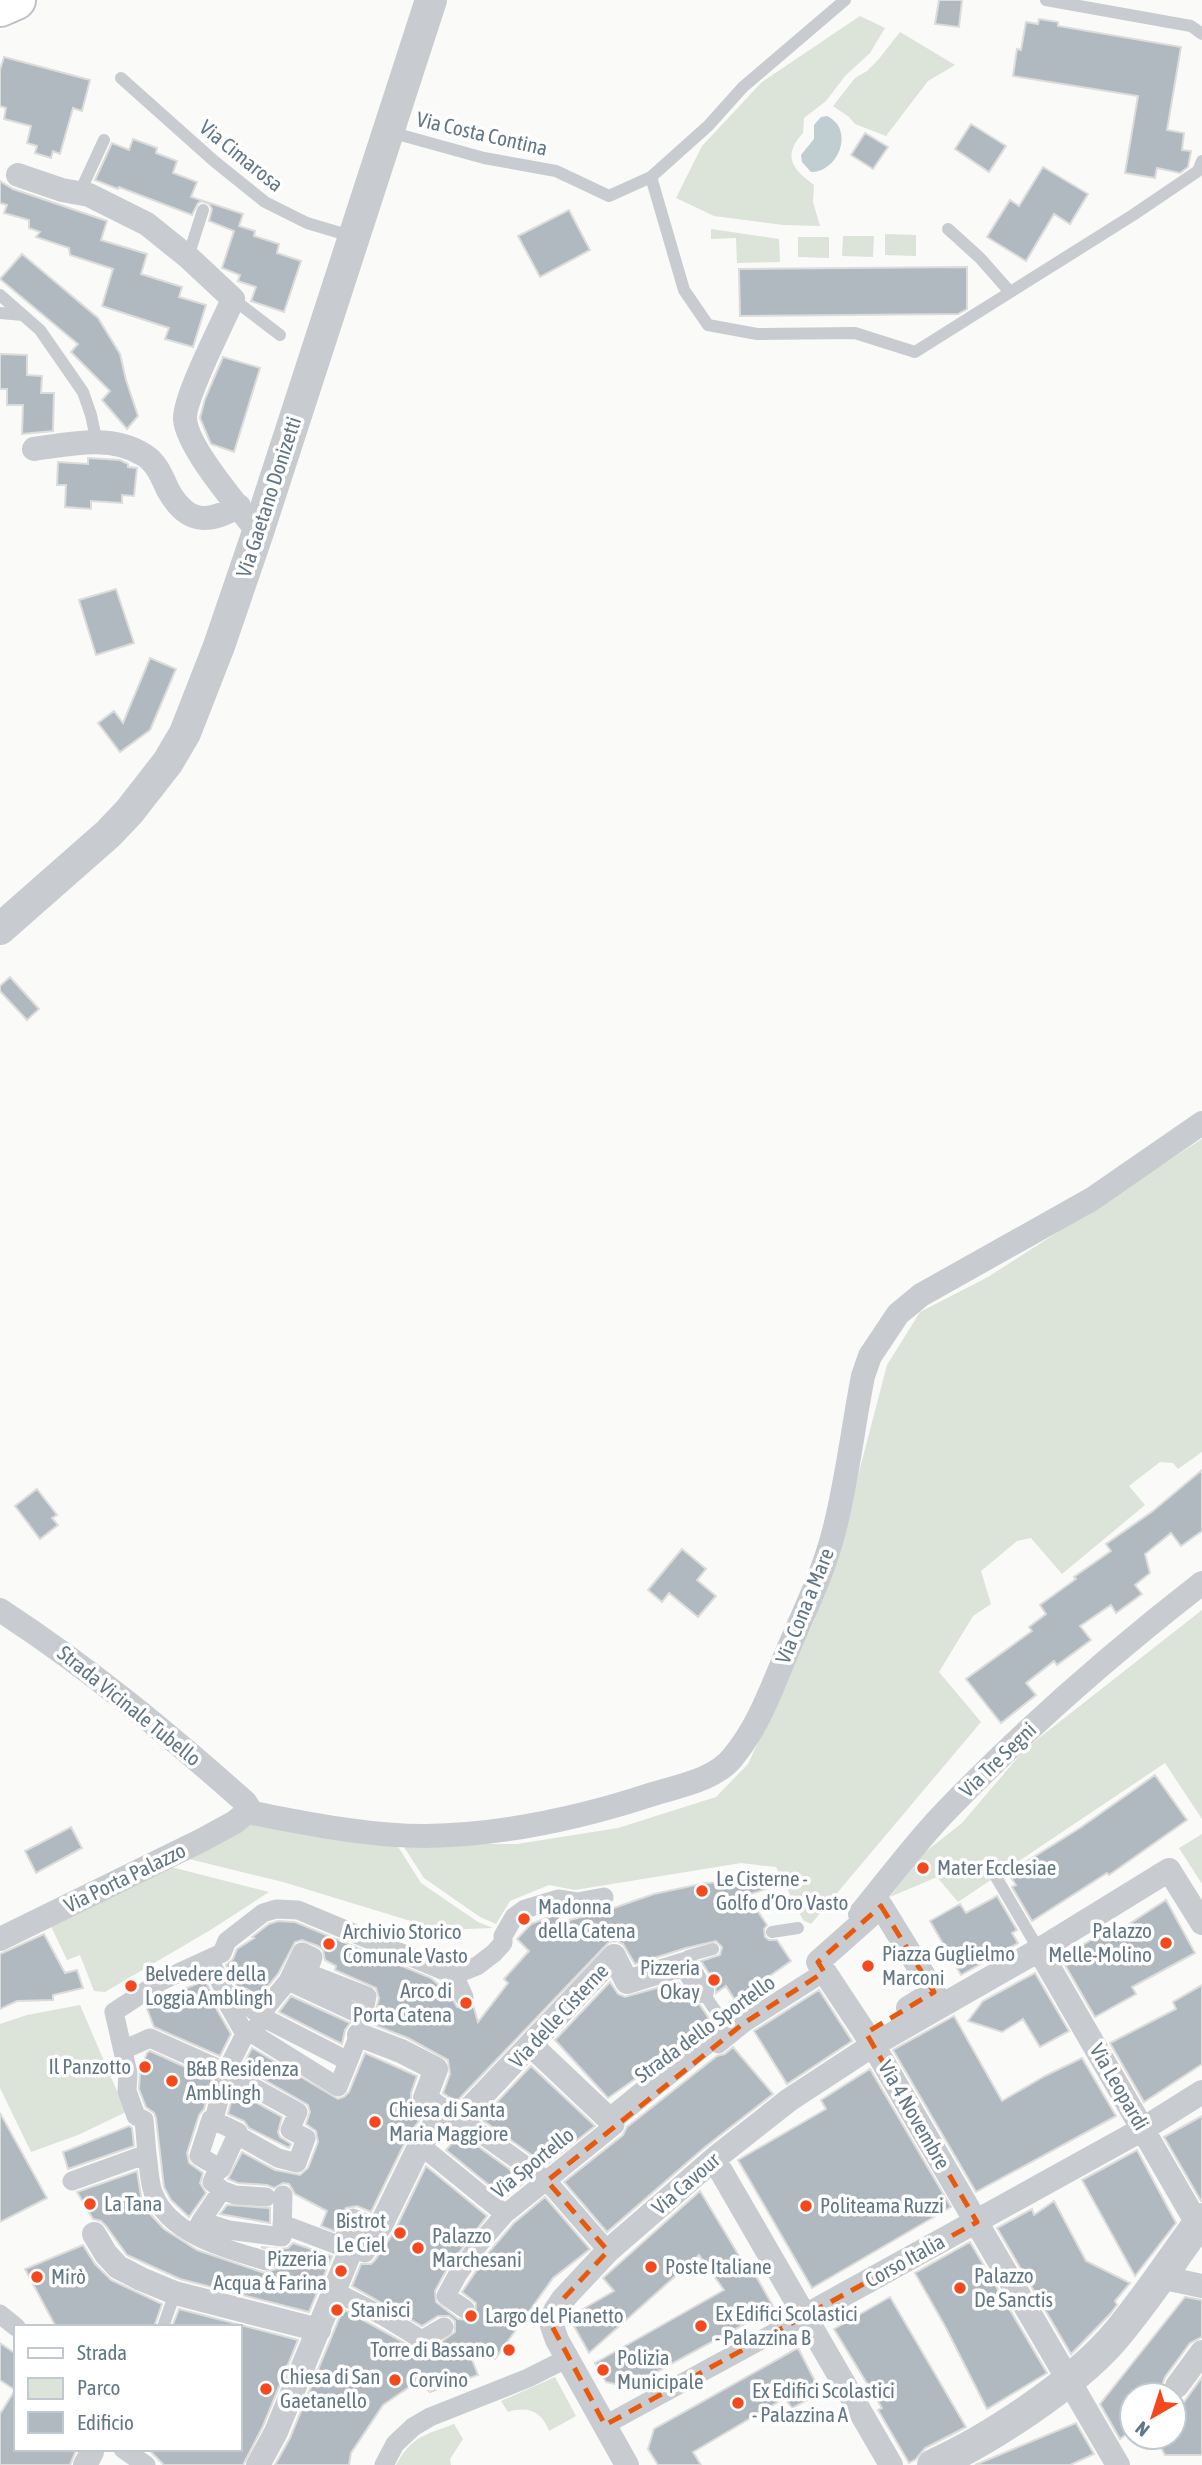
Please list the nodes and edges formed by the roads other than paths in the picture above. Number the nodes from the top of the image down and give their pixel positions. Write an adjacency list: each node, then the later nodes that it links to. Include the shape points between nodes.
1 (16, 0): 5 (main road)
2 (431, 0): 8 (street, Via Gaetano Donizetti)
3 (845, 0): 12 (lane, Via Costa Contina, via 743,87)
4 (1046, 0): 6 (lane, via 1191,26)
5 (0, 7)
6 (1202, 34)
7 (121, 78): 16 (lane, Via Cimarosa, via 265,202 307,223)
8 (388, 131): 12 (lane, Via Costa Contina, via 484,158 537,166 609,196); 16 (street, Via Gaetano Donizetti)
9 (104, 140): 13 (lane)
10 (1202, 161): 18 (lane, via 1198,171)
11 (18, 175): 13 (street)
12 (651, 177): 18 (lane, via 684,290 708,325 757,334 855,334 915,352)
13 (79, 194): 17 (street, via 147,224)
14 (204, 210): 17 (lane)
15 (948, 229): 18 (lane)
16 (354, 237): 27 (street, Via Gaetano Donizetti)
17 (188, 257): 20 (street)
18 (1010, 292)
19 (0, 295): 22 (lane)
20 (233, 299): 23 (lane); 26 (street, via 185,418 194,445)
21 (0, 313): 22 (lane)
22 (23, 315): 24 (lane, via 51,344 83,392)
23 (280, 335)
24 (97, 443): 25 (street); 26 (street, via 144,454 178,505 195,516 206,520 221,517)
25 (34, 449)
26 (239, 506): 27 (street)
27 (258, 532): 28 (street, Via Gaetano Donizetti, via 197,705 168,762 107,834)
28 (0, 929)
29 (1202, 1123): 32 (street, Via Cona a Mare, via 1092,1199 947,1279 898,1314 870,1356 863,1376 834,1532 813,1590 763,1709 731,1760 703,1779 634,1801 545,1823 489,1831 424,1836 356,1831)
30 (1202, 1583): 43 (street, Via Tre Segni, via 1012,1745 944,1813)
31 (0, 1610): 32 (street, Strada Vicinale Tubello, via 144,1714 246,1802)
32 (247, 1812): 38 (street, Via Porta Palazzo, via 202,1840)
33 (996, 1877): 40 (lane)
34 (604, 1897): 44 (street, via 578,1902 558,1899 525,1909 514,1917 494,1953)
35 (1202, 1923): 40 (street, via 1168,1870)
36 (798, 1928): 37 (lane)
37 (772, 1932)
38 (0, 1940)
39 (713, 1950): 42 (lane, via 688,1956)
40 (1039, 1950): 53 (street); 62 (street, Via Leopardi)
41 (209, 1959): 44 (street, via 222,1953 227,1941 263,1913 298,1910); 48 (street); 55 (street, via 161,1981 114,2012)
42 (685, 1964): 46 (street); 54 (street, Via delle Cisterne, via 627,1983 614,1956)
43 (821, 1967): 53 (street); 53 (street, via 881,1906 934,1992); 61 (street, Strada dello Sportello)
44 (454, 1975): 47 (street)
45 (288, 1981): 49 (street); 50 (street); 50 (street, via 302,1952 313,1957 308,1973 366,1995)
46 (702, 1991): 51 (lane)
47 (464, 1997)
48 (231, 2004): 49 (street, via 240,1999); 52 (street)
49 (261, 2016): 52 (street); 56 (street)
50 (360, 2025): 56 (street); 59 (street, via 436,2070 425,2098)
51 (726, 2026): 61 (street)
52 (249, 2034): 56 (street, via 338,2087); 57 (street)
53 (869, 2039): 66 (street, Via Cavour); 72 (street, Via 4 Novembre)
54 (532, 2046): 59 (street, Via delle Cisterne); 61 (street)
55 (123, 2050): 57 (street, via 150,2038); 65 (street, via 127,2091 136,2116 144,2120)
56 (348, 2061)
57 (226, 2072): 60 (street); 63 (street, via 298,2112 290,2130 306,2138 297,2163 289,2163)
58 (1202, 2092): 62 (street, Corso Italia)
59 (452, 2115): 64 (street, Via delle Cisterne); 69 (street)
60 (214, 2120): 63 (street); 67 (street, via 199,2156)
61 (613, 2122): 69 (street, Via Sportello)
62 (1143, 2129): 72 (street, Corso Italia); 73 (street, Via Leopardi)
63 (237, 2135): 67 (street)
64 (421, 2145): 71 (street); 77 (street, Via delle Cisterne, via 381,2225)
65 (147, 2154): 68 (street); 74 (street, via 153,2193 170,2217)
66 (714, 2159): 78 (street, Via Cavour); 86 (street)
67 (219, 2168): 70 (street, via 212,2182)
68 (72, 2181)
69 (547, 2181): 71 (street, Via Sportello); 78 (street)
70 (222, 2190): 74 (street); 75 (street, via 235,2195 275,2196)
71 (505, 2214): 84 (street, Via Sportello, via 478,2244 446,2296)
72 (976, 2222): 86 (street, Corso Italia); 93 (street, Via 4 Novembre)
73 (1200, 2222): 80 (street)
74 (198, 2228): 75 (street); 79 (street, via 234,2251)
75 (282, 2230): 77 (street)
76 (94, 2234): 83 (street, via 118,2266)
77 (352, 2249): 82 (street)
78 (608, 2251): 92 (street, Via Cavour, via 555,2311 552,2326)
79 (267, 2261)
80 (1160, 2277): 81 (street); 93 (street, via 1113,2339)
81 (1202, 2286)
82 (334, 2291): 89 (street, via 422,2340); 90 (street)
83 (176, 2293): 88 (lane); 90 (street)
84 (465, 2309)
85 (0, 2314): 87 (street)
86 (805, 2316): 95 (street, Corso Italia); 102 (street)
87 (14, 2325)
88 (164, 2325)
89 (444, 2327)
90 (318, 2330): 99 (street)
91 (1202, 2352): 94 (street)
92 (566, 2359): 95 (street, Via Cavour); 100 (street, via 422,2422 395,2444)
93 (1069, 2380): 97 (street, Via 4 Novembre); 103 (street)
94 (1181, 2381)
95 (605, 2426): 101 (street, Via Cavour)
96 (126, 2451): 98 (street)
97 (1114, 2463)
98 (146, 2465)
99 (258, 2465)
100 (384, 2465)
101 (627, 2465)
102 (891, 2465)
103 (933, 2465)

